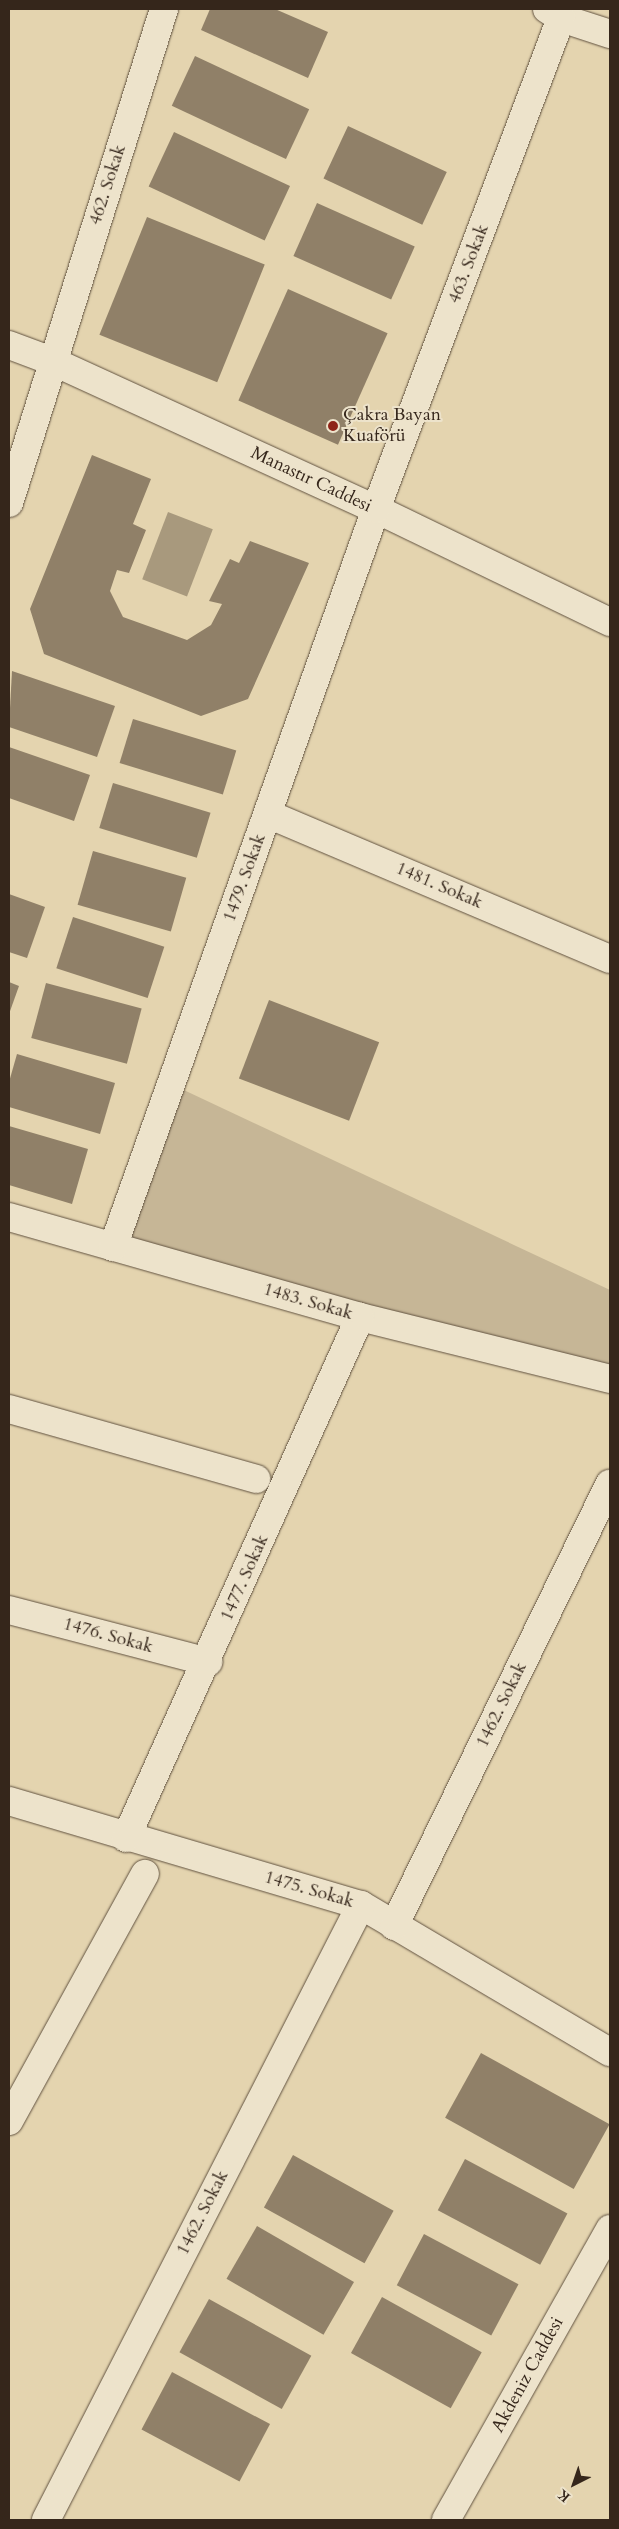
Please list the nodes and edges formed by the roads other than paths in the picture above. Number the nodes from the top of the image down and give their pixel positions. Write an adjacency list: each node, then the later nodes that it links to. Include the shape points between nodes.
1 (164, 9): 5 (street, 462. Sokak)
2 (553, 13): 3 (street); 7 (street, 463. Sokak)
3 (610, 34)
4 (9, 345): 5 (street, Manastır Caddesi)
5 (52, 361): 6 (street, 462. Sokak); 7 (street, Manastır Caddesi)
6 (9, 503)
7 (376, 509): 8 (street, Manastır Caddesi); 9 (street, 1479. Sokak)
8 (610, 622)
9 (268, 814): 10 (street, 1481. Sokak); 12 (street, 1479. Sokak)
10 (610, 959)
11 (9, 1217): 12 (street, 1483. Sokak)
12 (113, 1247): 13 (street, 1483. Sokak)
13 (360, 1317): 14 (street, 1483. Sokak); 19 (street, 1477. Sokak)
14 (610, 1380)
15 (9, 1409): 16 (street)
16 (256, 1479)
17 (610, 1484): 24 (street, 1462. Sokak)
18 (9, 1610): 19 (street, 1476. Sokak)
19 (208, 1662): 21 (street, 1477. Sokak)
20 (9, 1801): 21 (street, 1475. Sokak)
21 (126, 1838): 23 (street, 1475. Sokak)
22 (145, 1874): 26 (street)
23 (361, 1905): 24 (street, 1475. Sokak); 28 (street, 1462. Sokak)
24 (394, 1926): 25 (street, 1475. Sokak)
25 (610, 2052)
26 (9, 2121)
27 (610, 2229): 29 (street, Akdeniz Caddesi)
28 (46, 2520)
29 (446, 2520)

